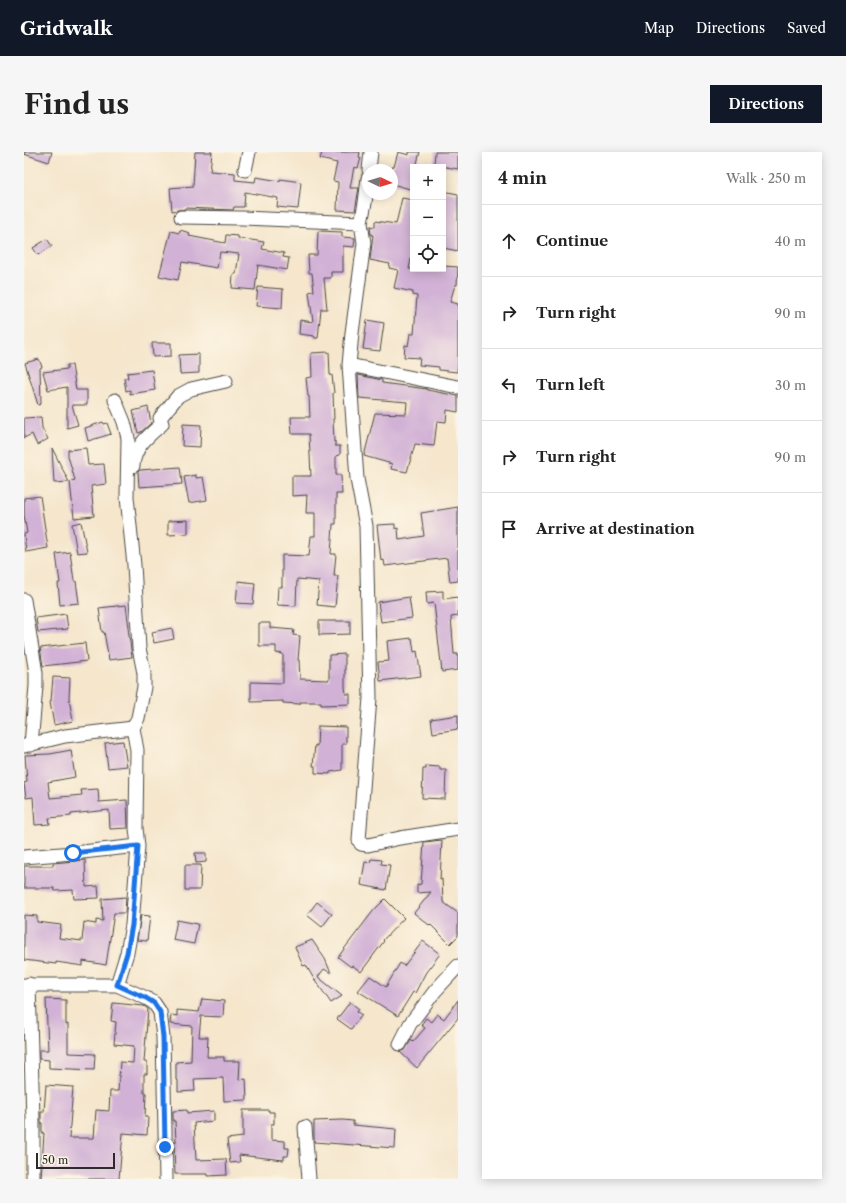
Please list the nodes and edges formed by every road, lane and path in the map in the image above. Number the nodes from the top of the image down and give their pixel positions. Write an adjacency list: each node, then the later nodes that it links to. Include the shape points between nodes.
1 (249, 152): 4 (street)
2 (371, 152): 3 (street)
3 (370, 164)
4 (245, 170)
5 (365, 200): 7 (street)
6 (181, 217): 7 (street)
7 (361, 223): 8 (street, via 364,243)
8 (349, 364): 10 (street); 16 (street, via 357,478 366,526 370,698 360,843 368,844)
9 (226, 381): 12 (street, via 192,389 178,396 160,418 162,424 139,447 134,458 133,472)
10 (458, 387)
11 (115, 400): 12 (street, via 128,438)
12 (128, 476): 14 (street, via 127,497 139,648 144,672 138,718)
13 (24, 600): 15 (street, via 36,673)
14 (133, 728): 15 (street, via 66,736); 17 (street, via 136,750)
15 (27, 745)
16 (458, 829)
17 (138, 846): 18 (street); 21 (street, via 132,925)
18 (24, 857)
19 (458, 966): 22 (street, via 410,1024)
20 (26, 984): 21 (street); 24 (street, via 33,1119)
21 (117, 985): 25 (street, via 154,1003 160,1012 163,1037)
22 (400, 1044)
23 (305, 1127): 26 (street)
24 (33, 1179)
25 (166, 1179)
26 (309, 1179)

